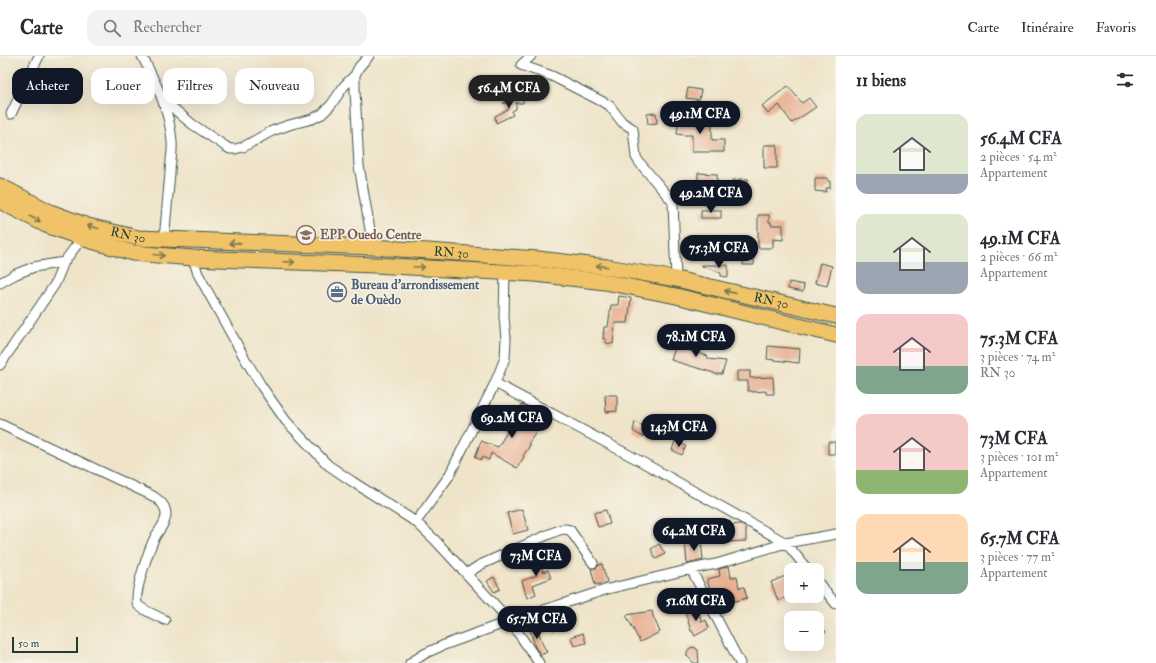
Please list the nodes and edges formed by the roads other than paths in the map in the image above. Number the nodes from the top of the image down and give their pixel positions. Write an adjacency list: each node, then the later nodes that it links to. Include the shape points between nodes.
1 (39, 56): 7 (street)
2 (142, 56): 6 (street)
3 (369, 56): 5 (street)
4 (531, 56): 16 (street, via 521,65 552,76 609,105 622,122 633,129 636,157 673,202)
5 (355, 75): 6 (street, via 322,114 312,120 278,129 242,148 235,149 225,146 192,124); 12 (street, via 359,166)
6 (162, 99): 11 (street, via 172,141)
7 (10, 114)
8 (0, 186): 11 (main road, RN 30 / RN 30, one-way to 8, via 138,238 88,226 50,212)
9 (0, 202): 10 (main road, RN 30, one-way to 10, via 46,225)
10 (82, 238): 13 (main road, RN 30, one-way to 13, via 134,253); 14 (street)
11 (164, 240): 12 (main road, RN 30 / RN 30, one-way to 11)
12 (373, 247): 16 (main road, RN 30 / RN 30, one-way to 12, via 553,261)
13 (193, 258): 15 (main road, RN 30, one-way to 15); 23 (street, via 198,274 244,357 286,421 328,465)
14 (64, 262): 17 (street, via 34,266); 20 (street, via 55,284)
15 (505, 272): 19 (main road, RN 30, via 605,282 676,296); 21 (street, via 505,358)
16 (676, 279): 18 (main road, RN 30 / RN 30, one-way to 16)
17 (0, 283)
18 (836, 316)
19 (836, 335)
20 (0, 365)
21 (495, 383): 23 (street, via 449,476); 25 (street)
22 (0, 424): 32 (street, via 153,496 164,504 166,519 153,542 138,586 136,601 139,606)
23 (416, 522): 29 (street)
24 (836, 534): 25 (street)
25 (786, 543): 27 (street); 28 (street)
26 (593, 563): 29 (street, via 570,530 565,529 480,565)
27 (802, 563)
28 (691, 569): 33 (street, via 608,589); 36 (street)
29 (466, 574): 33 (street)
30 (824, 589): 31 (street)
31 (836, 604)
32 (165, 620)
33 (510, 621): 34 (street, via 444,645); 35 (street)
34 (410, 663)
35 (539, 663)
36 (740, 663)

